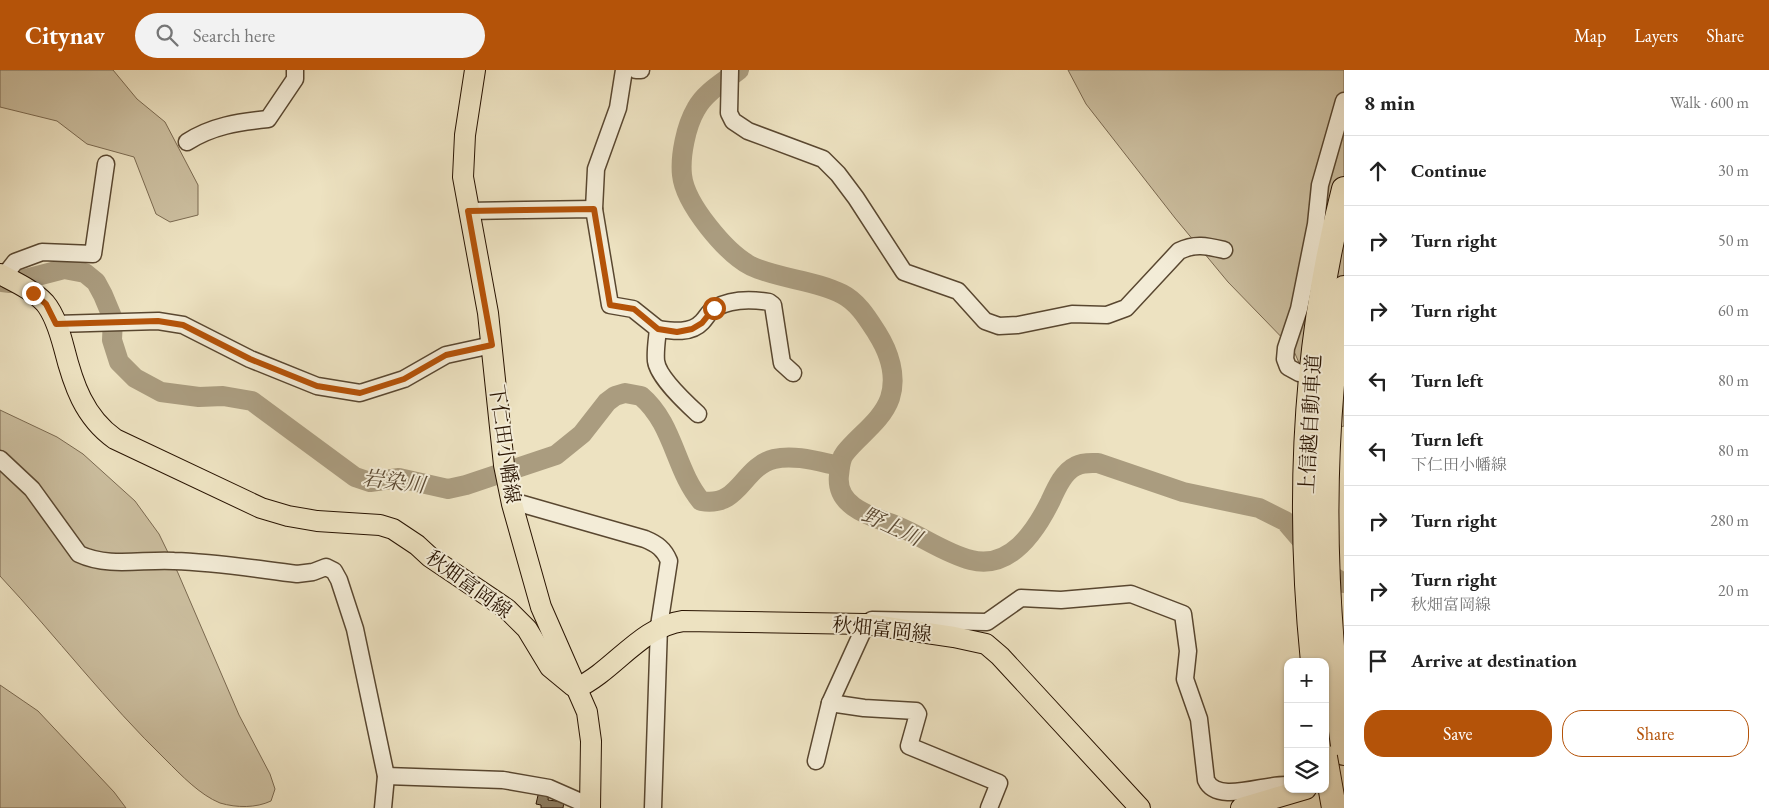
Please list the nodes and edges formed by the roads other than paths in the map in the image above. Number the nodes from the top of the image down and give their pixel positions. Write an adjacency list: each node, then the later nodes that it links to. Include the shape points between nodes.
1 (296, 70): 8 (street, via 295,79 268,119 205,131)
2 (624, 70): 11 (street, via 618,108 596,169)
3 (636, 70): 4 (street)
4 (641, 70)
5 (730, 70): 13 (street, via 729,113 733,121 748,131 823,158 856,198 904,272 958,291 985,321 999,326 1018,325 1072,314 1118,313 1189,246)
6 (477, 71): 12 (main road, 下仁田小幡線, via 463,155)
7 (1344, 101): 20 (street, via 1320,185 1316,224 1299,309 1286,348 1288,367)
8 (187, 142)
9 (106, 164): 14 (street, via 93,254 42,252 15,262)
10 (1344, 189): 22 (highway, 上信越自動車道, via 1318,321)
11 (594, 209): 12 (street); 17 (street, via 610,305 634,309)
12 (468, 211): 18 (main road, 下仁田小幡線)
13 (1224, 250)
14 (2, 275): 16 (main road, 秋畑富岡線, via 46,304)
15 (1344, 288): 22 (highway, 上信越自動車道)
16 (56, 324): 18 (street, via 158,321 183,325 250,359 317,386 360,393 404,379 446,355); 28 (main road, 秋畑富岡線, via 84,406 115,439 261,508 317,521 380,525 393,529 507,609 527,629 550,667)
17 (658, 329): 19 (street, via 677,332 692,329 702,323 714,308 736,300 769,302 773,305 782,363); 21 (street, via 656,361 659,369 680,398)
18 (492, 345): 24 (main road, 下仁田小幡線)
19 (793, 373)
20 (1299, 373)
21 (698, 414)
22 (1317, 427): 27 (highway, 上信越自動車道, via 1306,566); 30 (highway, 上信越自動車道, via 1330,629)
23 (0, 459): 32 (street, via 32,489 79,554 87,558 116,563 177,561 297,574 326,567 334,571 355,629)
24 (510, 497): 26 (street, via 519,503 656,544 663,550 670,561); 28 (main road, 下仁田小幡線, via 541,607)
25 (866, 624): 26 (main road, 秋畑富岡線, via 683,621); 29 (street); 35 (street, via 872,620 987,622 1021,598 1061,600 1131,594 1144,597 1183,614 1188,651 1185,679 1199,719 1209,786 1218,791 1233,792); 42 (main road, 秋畑富岡線, via 986,644)
26 (660, 626): 28 (main road, 秋畑富岡線, via 592,681); 40 (street)
27 (1313, 658)
28 (577, 688): 38 (main road, 下仁田小幡線, via 590,727)
29 (830, 703): 31 (street); 41 (street, via 916,711 918,714 909,746 999,783)
30 (1344, 753)
31 (816, 761)
32 (386, 776): 38 (street, via 502,780 549,788); 39 (street)
33 (1329, 780): 44 (highway, bridge)
34 (1344, 784): 36 (main road)
35 (1284, 786)
36 (1329, 786)
37 (1286, 793): 43 (main road)
38 (590, 807)
39 (384, 808)
40 (654, 808)
41 (989, 808)
42 (1140, 808)
43 (1241, 808)
44 (1334, 808)

